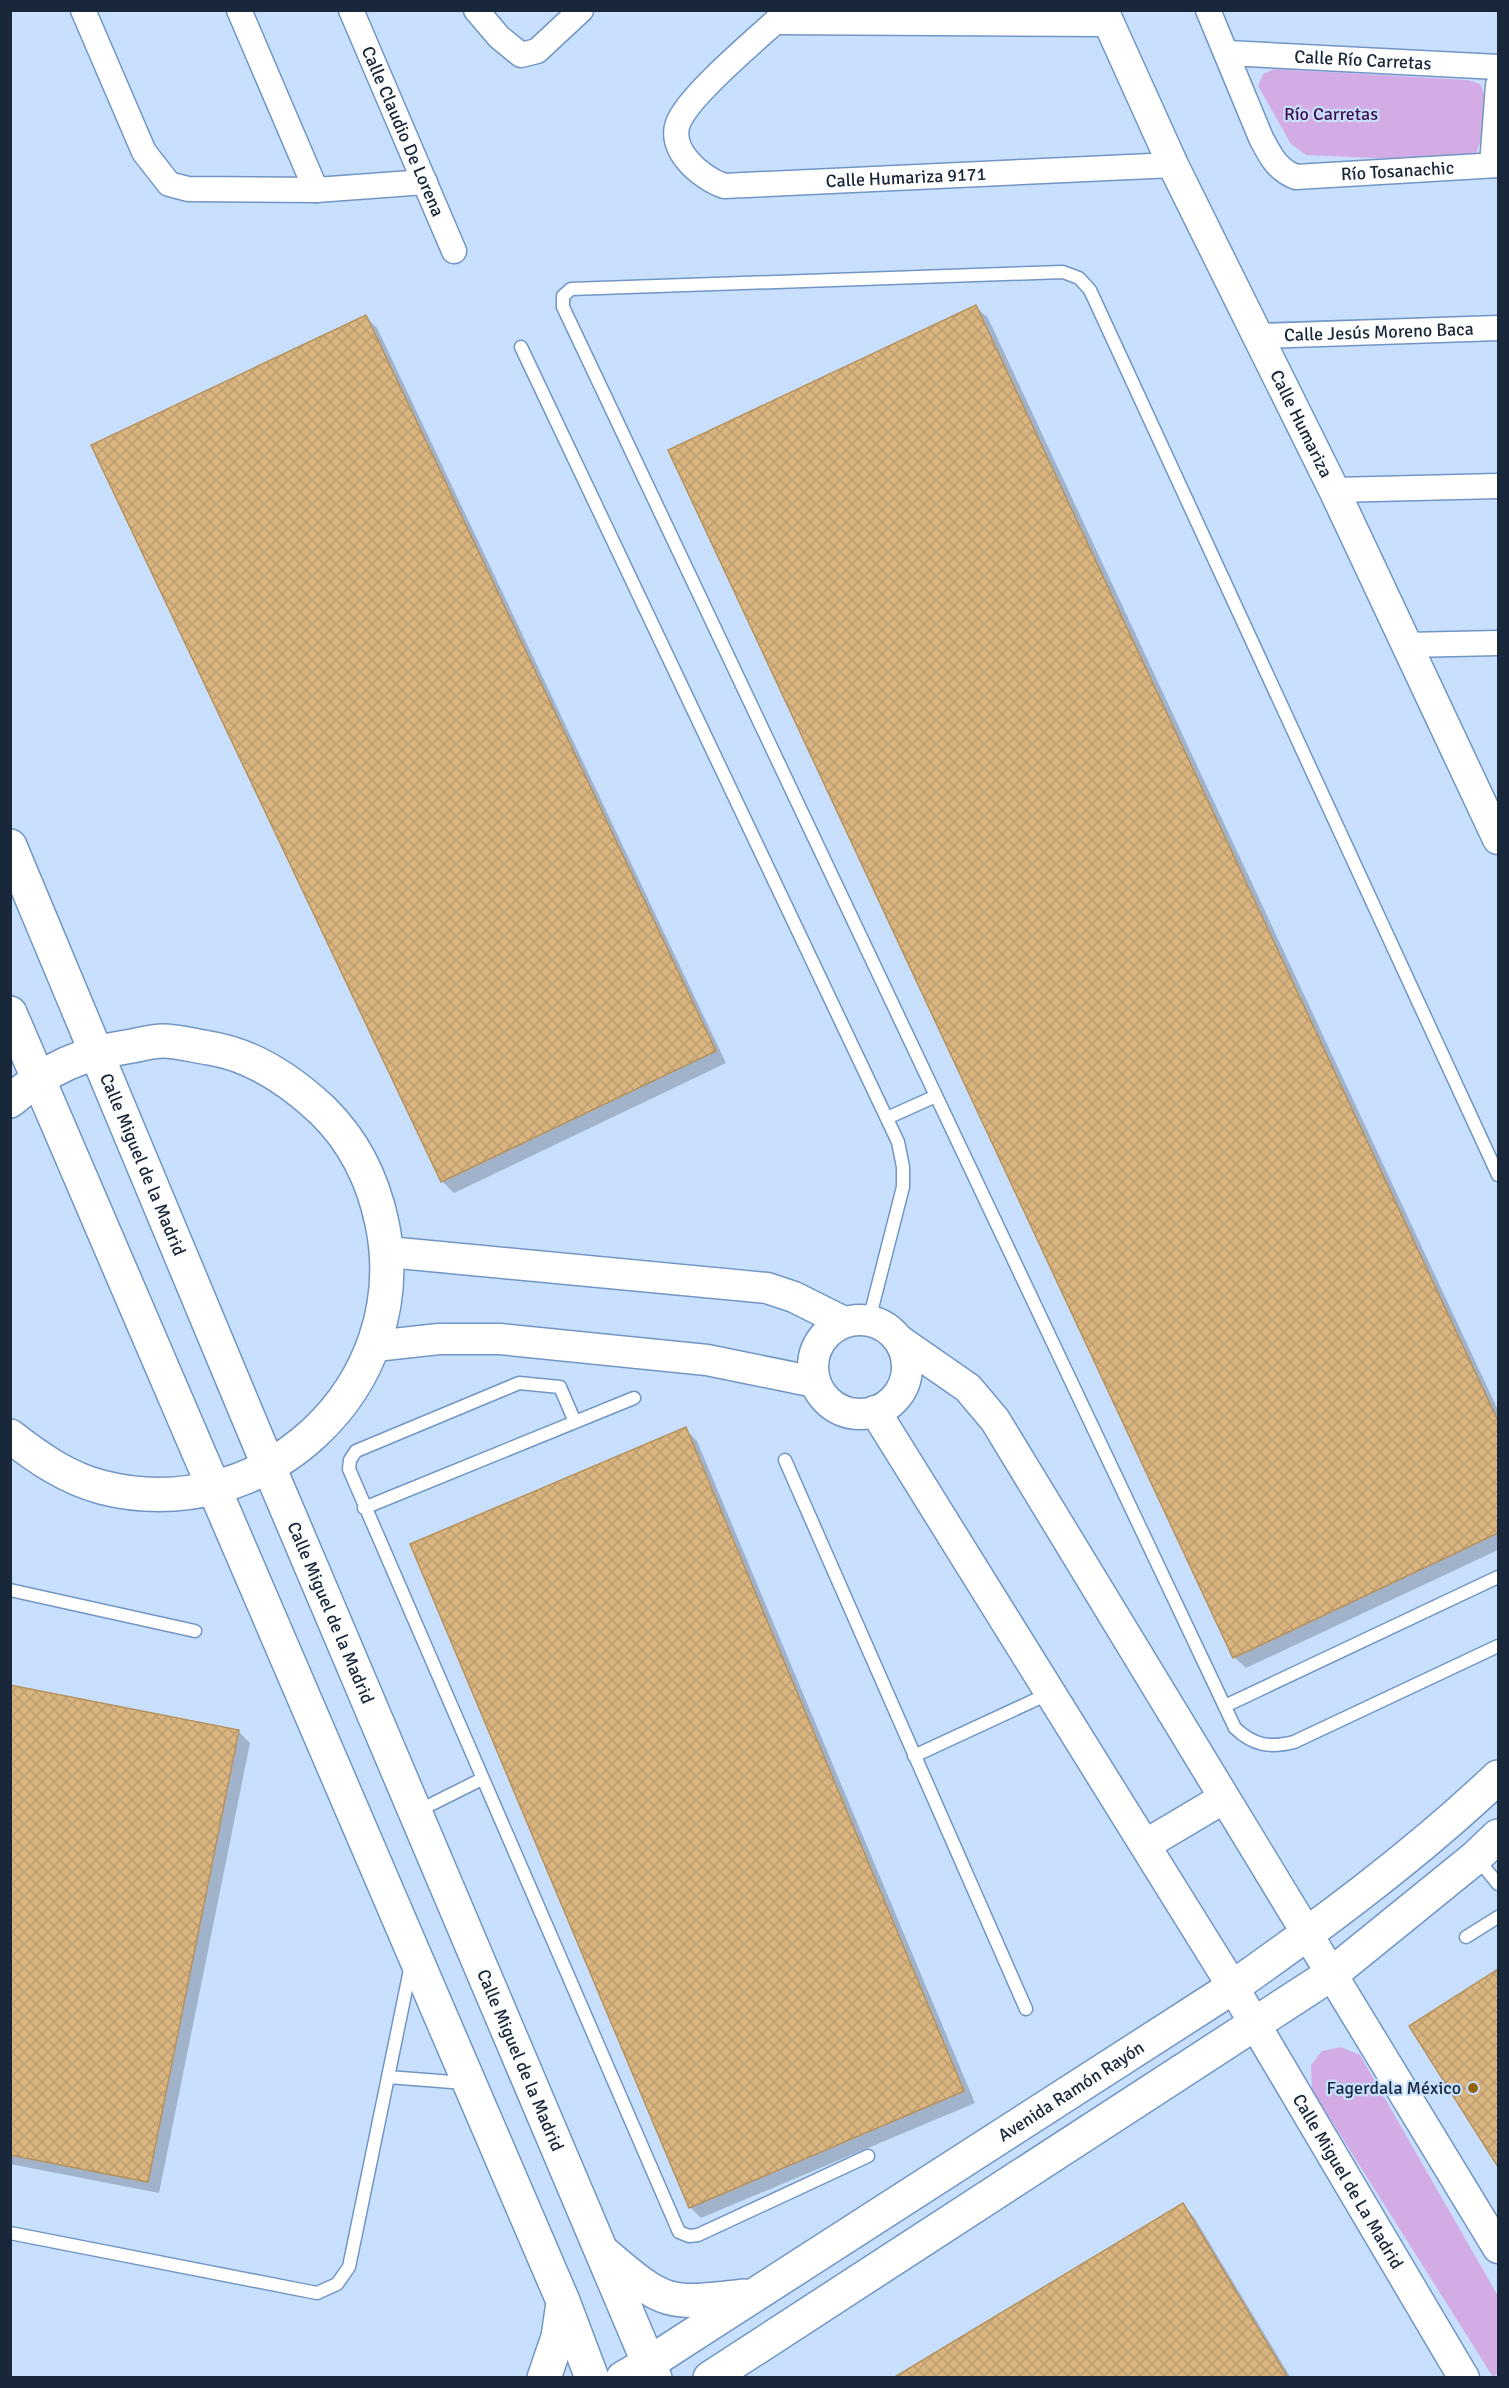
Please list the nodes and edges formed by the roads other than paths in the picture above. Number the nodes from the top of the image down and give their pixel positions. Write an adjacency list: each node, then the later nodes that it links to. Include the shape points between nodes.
1 (83, 10): 15 (street, via 144,152 169,184 188,189)
2 (239, 10): 15 (street)
3 (351, 10): 14 (street, Calle Claudio De Lorena)
4 (476, 10): 5 (street, via 521,55 537,51)
5 (581, 10)
6 (1208, 10): 9 (street)
7 (782, 16): 8 (street); 12 (street, Calle Humariza 9171, via 708,86 678,123 679,144 692,166 701,176 724,186)
8 (1105, 17): 12 (street, Calle Humariza)
9 (1227, 53): 10 (street, Calle Río Carretas); 13 (street, Río Tosanachic, via 1270,156 1284,173 1296,177)
10 (1498, 67)
11 (1498, 85): 13 (street)
12 (1173, 165): 18 (street, Calle Humariza)
13 (1495, 165)
14 (425, 182): 15 (street); 16 (street, Calle Claudio De Lorena)
15 (316, 190)
16 (454, 251)
17 (1498, 328): 18 (street, Calle Jesús Moreno Baca)
18 (1258, 336): 21 (street, Calle Humariza)
19 (522, 347): 32 (lane)
20 (1498, 486): 21 (street)
21 (1334, 490): 23 (street, Calle Humariza)
22 (1498, 643): 23 (street)
23 (1406, 645): 24 (street, Calle Humariza)
24 (1490, 803): 25 (street, Calle Humariza)
25 (1498, 839)
26 (10, 846): 28 (main road, Calle Miguel de la Madrid)
27 (10, 1013): 29 (main road)
28 (95, 1052): 29 (main road); 34 (main road, via 163,1041 231,1052 293,1082 343,1130 376,1190); 44 (main road, Calle Miguel de la Madrid)
29 (37, 1079): 31 (main road); 45 (main road)
30 (936, 1096): 32 (lane); 33 (lane, via 563,307 563,296 571,289 1063,272 1079,278 1090,290); 52 (lane)
31 (10, 1101)
32 (887, 1118): 35 (lane, via 898,1142 903,1187)
33 (1498, 1175)
34 (388, 1252): 35 (street, via 767,1288); 37 (main road, via 386,1303)
35 (857, 1321): 36 (street, via 881,1324); 38 (street, via 833,1327 817,1346)
36 (899, 1340): 40 (street, via 907,1363 903,1387); 56 (street, via 985,1404)
37 (375, 1346): 38 (street, via 439,1339 500,1339 707,1360); 44 (main road, via 350,1394 314,1436)
38 (815, 1382): 40 (street, via 829,1403 839,1409)
39 (634, 1398): 41 (lane)
40 (875, 1412): 51 (street, Calle Miguel de La Madrid)
41 (575, 1422): 46 (lane); 46 (lane, via 560,1387 519,1383 356,1451 349,1469)
42 (10, 1436): 45 (main road, via 48,1465 101,1487 159,1495)
43 (785, 1460): 53 (lane)
44 (269, 1467): 45 (main road); 57 (main road, Calle Miguel de la Madrid)
45 (216, 1488): 64 (main road)
46 (364, 1509): 55 (lane)
47 (1498, 1577): 52 (lane)
48 (10, 1590): 49 (lane)
49 (195, 1631)
50 (1498, 1646): 52 (lane, via 1294,1742 1275,1747 1247,1739 1235,1728)
51 (1050, 1693): 53 (lane); 58 (street, Calle Miguel de La Madrid)
52 (1225, 1706)
53 (914, 1756): 67 (lane)
54 (1498, 1777): 62 (main road, Avenida Ramón Rayón, via 1464,1809)
55 (482, 1779): 57 (lane); 71 (lane, via 679,2232 698,2235)
56 (1224, 1798): 58 (street); 62 (street)
57 (415, 1813): 74 (main road, Calle Miguel de la Madrid)
58 (1145, 1845): 66 (street, Calle Miguel de La Madrid)
59 (1487, 1847): 60 (lane); 65 (main road)
60 (1498, 1884)
61 (1498, 1917): 63 (lane)
62 (1309, 1933): 65 (street); 66 (main road, Avenida Ramón Rayón)
63 (1466, 1937)
64 (414, 1953): 69 (lane); 70 (main road)
65 (1333, 1973): 68 (main road); 73 (street)
66 (1233, 1987): 68 (street, Calle Miguel de La Madrid); 75 (main road, Avenida Ramón Rayón)
67 (1026, 2009)
68 (1255, 2026): 77 (main road); 82 (street, Calle Miguel de La Madrid)
69 (388, 2077): 70 (lane); 72 (lane, via 349,2267 337,2284 317,2293)
70 (470, 2083): 76 (main road)
71 (868, 2156)
72 (10, 2233)
73 (1498, 2248)
74 (599, 2249): 75 (main road, via 650,2291 666,2299 701,2302); 78 (main road, Calle Miguel de la Madrid)
75 (756, 2295): 78 (main road, Avenida Ramón Rayón)
76 (563, 2301): 79 (main road, via 558,2337); 80 (main road)
77 (742, 2366): 81 (main road)
78 (642, 2373)
79 (544, 2378)
80 (592, 2378)
81 (710, 2378)
82 (1464, 2378)

